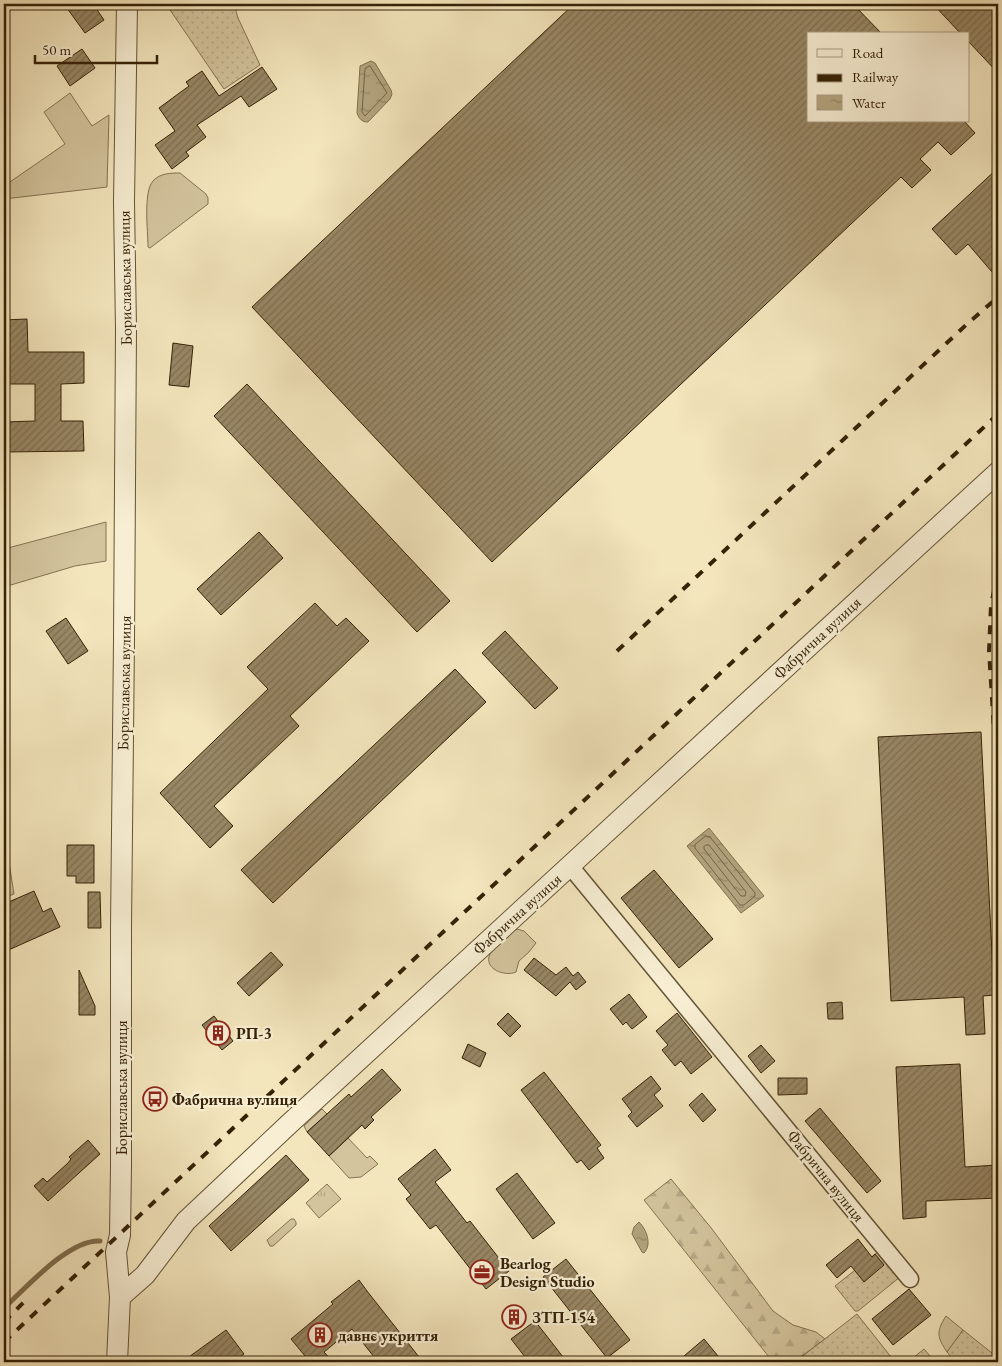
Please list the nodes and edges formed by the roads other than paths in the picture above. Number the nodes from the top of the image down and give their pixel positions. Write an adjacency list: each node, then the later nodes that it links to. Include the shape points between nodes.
1 (127, 4): 5 (street, Бориславська вулиця, via 121,1166 120,1235 116,1252)
2 (998, 472): 3 (street, Фабрична вулиця)
3 (570, 866): 4 (street, Фабрична вулиця); 5 (street, Фабрична вулиця, via 186,1221 145,1275)
4 (910, 1279)
5 (120, 1297): 6 (street, Бориславська вулиця)
6 (117, 1362)

